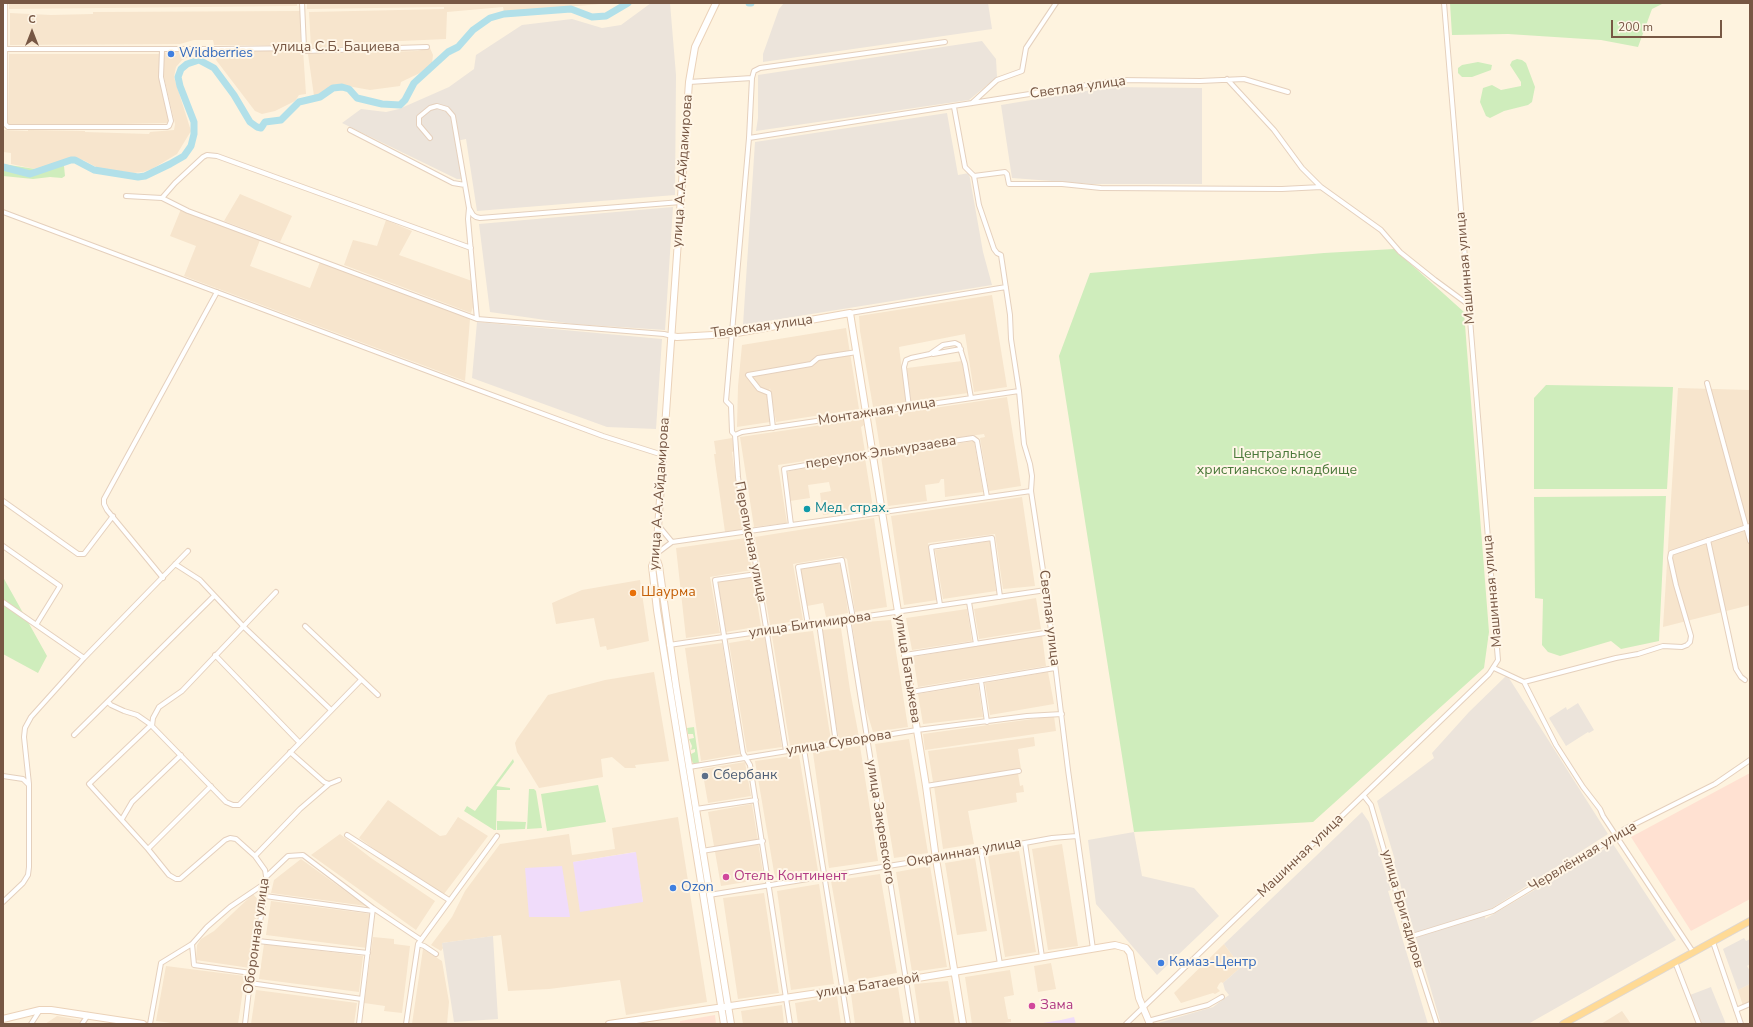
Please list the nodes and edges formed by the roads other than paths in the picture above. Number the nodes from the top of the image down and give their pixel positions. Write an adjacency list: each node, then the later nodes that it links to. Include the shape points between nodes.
1 (5, 3): 9 (street)
2 (302, 3): 8 (street)
3 (716, 3): 13 (main road, улица А.А.Айдамирова, via 695,47)
4 (1056, 3): 15 (street, via 1026,48 1022,72 998,80)
5 (1444, 3): 31 (street, Машинная улица)
6 (944, 42): 11 (street, via 760,68 754,71)
7 (427, 47): 8 (street, улица С.Б. Бациева, via 306,51)
8 (304, 48): 10 (street, улица С.Б. Бациева)
9 (6, 49): 10 (street, улица С.Б. Бациева); 10 (street, via 8,127 170,126 161,77)
10 (162, 50)
11 (752, 78): 13 (street); 19 (street, Переписная улица)
12 (1227, 79): 14 (street, Светлая улица, via 1244,79); 15 (street, Светлая улица, via 1119,80); 22 (street)
13 (689, 82): 25 (main road, улица А.А.Айдамирова)
14 (1288, 92)
15 (972, 103): 16 (street, Светлая улица)
16 (954, 107): 19 (street, Светлая улица); 20 (street, via 965,167)
17 (350, 130): 21 (street, via 453,183)
18 (430, 138): 21 (street, via 419,125 419,116 437,106 447,109 453,116)
19 (748, 138): 34 (street, Переписная улица)
20 (974, 176): 22 (street, via 1005,172 1011,184 1062,184 1101,188); 29 (street, Светлая улица, via 975,190 994,249 1001,254)
21 (465, 184): 26 (street)
22 (1321, 187): 31 (street, via 1381,230 1400,252)
23 (126, 196): 24 (street)
24 (162, 198): 28 (street, via 204,157 211,155); 33 (street, Тверская улица, via 188,211)
25 (681, 202): 26 (street, via 480,218 472,214); 35 (main road, улица А.А.Айдамирова)
26 (470, 208): 28 (street, via 468,219)
27 (3, 212): 30 (street)
28 (471, 248): 33 (street)
29 (1006, 287): 32 (street, Тверская улица); 40 (street, Светлая улица)
30 (217, 292): 47 (street, via 584,429); 52 (street, via 106,493 104,504)
31 (1469, 305): 91 (street, Машинная улица, via 1498,654)
32 (850, 314): 34 (main road, Тверская улица); 37 (main road, улица Батыжева)
33 (477, 319): 35 (street, Тверская улица)
34 (731, 334): 35 (main road, Тверская улица); 45 (street, Переписная улица, via 726,401 731,406 732,432)
35 (672, 336): 47 (main road, улица А.А.Айдамирова)
36 (961, 349): 38 (street); 38 (street, via 956,343 943,345); 41 (street, via 966,364)
37 (857, 352): 43 (main road, улица Батыжева); 44 (street, via 818,358 811,364 748,375 760,389 769,394)
38 (930, 354): 42 (street, via 906,360 904,366)
39 (1707, 383): 55 (street)
40 (1019, 391): 41 (street, Монтажная улица); 48 (street, Светлая улица, via 1024,444 1032,476)
41 (970, 398): 42 (street, Монтажная улица)
42 (909, 407): 43 (street, Монтажная улица)
43 (866, 413): 44 (street, Монтажная улица); 46 (main road, улица Батыжева)
44 (773, 428): 45 (street, Монтажная улица)
45 (735, 435): 56 (street, Переписная улица, via 740,492 745,528)
46 (873, 453): 49 (street, переулок Эльмурзаева, via 976,439); 51 (main road, улица Батыжева); 54 (street, переулок Эльмурзаева, via 784,469)
47 (662, 455): 53 (main road, улица А.А.Айдамирова)
48 (1031, 491): 49 (street); 68 (street, Светлая улица)
49 (987, 497): 51 (street)
50 (3, 501): 52 (street, via 78,554 84,554 88,550)
51 (882, 511): 54 (street); 75 (main road, улица Батыжева)
52 (113, 516): 67 (street)
53 (658, 524): 59 (street); 62 (main road, улица А.А.Айдамирова)
54 (791, 525): 56 (street)
55 (1748, 527): 57 (street); 58 (street)
56 (748, 532): 59 (street); 66 (street, Переписная улица, via 751,535)
57 (1708, 540): 93 (street, via 1736,669); 95 (street, via 1671,553 1670,558 1691,636 1688,645 1663,646)
58 (1750, 541)
59 (672, 542): 62 (street)
60 (3, 546): 78 (street, via 60,586)
61 (188, 550): 63 (street)
62 (656, 556): 64 (main road, улица А.А.Айдамирова); 65 (main road, улица А.А.Айдамирова)
63 (176, 564): 67 (street); 70 (street, via 200,580)
64 (652, 566): 65 (main road); 170 (main road, улица А.А.Айдамирова, via 662,644)
65 (659, 566): 86 (main road, улица А.А.Айдамирова)
66 (757, 574): 82 (street, Переписная улица); 84 (street, via 715,580)
67 (163, 578): 89 (street)
68 (1046, 590): 71 (street, улица Битимирова); 83 (street, Светлая улица)
69 (276, 592): 81 (street)
70 (214, 596): 81 (street); 98 (street)
71 (1000, 597): 73 (street, улица Битимирова); 74 (street, via 992,538 931,547)
72 (3, 602): 78 (street)
73 (970, 602): 74 (street, улица Битимирова); 85 (street)
74 (940, 605): 75 (street, улица Битимирова)
75 (898, 612): 76 (street, улица Битимирова); 88 (main road, улица Батыжева)
76 (851, 619): 77 (street, улица Битимирова); 79 (street, улица Закревского, via 842,560 798,567); 105 (street, улица Закревского)
77 (819, 623): 79 (street, улица Битимирова); 107 (street)
78 (36, 625): 89 (street)
79 (808, 625): 82 (street, улица Битимирова)
80 (305, 626): 92 (street)
81 (244, 627): 87 (street); 99 (street)
82 (766, 631): 84 (street, улица Битимирова); 109 (street, Переписная улица)
83 (1051, 632): 85 (street); 90 (street, Светлая улица)
84 (724, 637): 86 (street, улица Битимирова); 112 (street)
85 (976, 644): 88 (street)
86 (669, 645): 114 (main road, улица А.А.Айдамирова)
87 (215, 655): 102 (street, via 182,691 159,707); 106 (street)
88 (905, 655): 96 (main road, улица Батыжева)
89 (84, 658): 118 (street, via 25,728)
90 (1055, 668): 94 (street); 100 (street, Светлая улица)
91 (1494, 668): 95 (street); 122 (street, Машинная улица)
92 (362, 680): 97 (street); 99 (street)
93 (1745, 680)
94 (981, 681): 96 (street); 101 (street)
95 (1524, 682): 129 (street, via 1556,745)
96 (911, 692): 103 (main road, улица Батыжева)
97 (378, 695)
98 (108, 702): 102 (street, via 137,715); 104 (street)
99 (331, 710): 106 (street)
100 (1062, 714): 101 (street, улица Суворова); 128 (street, Светлая улица)
101 (987, 722): 103 (street, улица Суворова)
102 (151, 726): 111 (street); 125 (street, via 90,784)
103 (917, 730): 105 (street, улица Суворова); 121 (main road, улица Батыжева)
104 (74, 735)
105 (866, 739): 107 (street, улица Суворова); 137 (street, улица Закревского)
106 (299, 742): 110 (street)
107 (836, 743): 108 (street, улица Суворова)
108 (804, 749): 109 (street, улица Суворова); 138 (street)
109 (786, 751): 112 (street, улица Суворова)
110 (290, 752): 119 (street); 120 (street, via 239,805 226,802)
111 (181, 755): 120 (street); 125 (street, via 132,802)
112 (746, 758): 114 (street, улица Суворова); 123 (street, via 750,764)
113 (1750, 760): 129 (street, Червлённая улица, via 1715,784 1637,822)
114 (689, 767): 124 (main road, улица А.А.Айдамирова)
115 (1019, 771): 121 (street)
116 (3, 776): 118 (street, via 23,779)
117 (339, 780): 119 (street)
118 (29, 784): 145 (street, via 28,875)
119 (329, 784): 135 (street)
120 (211, 786): 132 (street)
121 (926, 786): 136 (main road, улица Батыжева)
122 (1364, 796): 148 (street, улица Бригадиров, via 1371,805); 171 (street, Машинная улица)
123 (756, 800): 124 (street); 130 (street)
124 (696, 809): 133 (main road, улица А.А.Айдамирова)
125 (122, 819): 132 (street)
126 (347, 835): 144 (street)
127 (497, 836): 144 (street)
128 (1078, 836): 131 (street, Окраинная улица); 154 (street, Светлая улица)
129 (1617, 836): 148 (street, Червлённая улица, via 1493,911); 155 (street)
130 (763, 841): 133 (street); 141 (street)
131 (1025, 843): 134 (street, Окраинная улица); 158 (street)
132 (148, 849): 135 (street, Оборонная улица, via 169,875 176,879 184,877 230,838 236,839)
133 (702, 851): 142 (main road, улица А.А.Айдамирова)
134 (980, 851): 136 (street, Окраинная улица); 160 (street)
135 (253, 855): 139 (street, Оборонная улица)
136 (936, 859): 137 (street, Окраинная улица); 161 (main road, улица Батыжева)
137 (888, 867): 138 (street, Окраинная улица); 163 (street, улица Закревского)
138 (826, 875): 141 (street, Окраинная улица); 165 (street)
139 (267, 876): 140 (street, Оборонная улица); 146 (street, via 288,856 303,855)
140 (268, 882): 143 (street, Оборонная улица); 152 (street, via 230,908 207,927)
141 (770, 885): 142 (street, Окраинная улица); 167 (street)
142 (709, 895): 170 (main road, улица А.А.Айдамирова)
143 (264, 896): 146 (street); 150 (street, Оборонная улица)
144 (449, 900): 149 (street)
145 (3, 902)
146 (373, 909): 149 (street); 156 (street)
147 (1750, 921): 151 (main road)
148 (1409, 937): 194 (street, улица Бригадиров)
149 (421, 940): 153 (street)
150 (258, 941): 156 (street); 162 (street, Оборонная улица)
151 (1713, 942): 155 (main road); 173 (street)
152 (192, 944): 162 (street, via 194,965); 182 (street, via 161,963)
153 (418, 944): 157 (street); 185 (street)
154 (1094, 949): 158 (main road, улица Батаевой); 171 (main road, улица Батаевой, via 1115,945 1126,948 1132,959)
155 (1693, 952): 159 (main road)
156 (368, 953): 168 (street)
157 (436, 954)
158 (1042, 957): 160 (main road, улица Батаевой)
159 (1675, 962): 195 (main road); 196 (street)
160 (1000, 964): 161 (main road, улица Батаевой)
161 (954, 972): 163 (main road, улица Батаевой); 192 (main road, улица Батыжева)
162 (252, 973): 164 (street, Оборонная улица)
163 (906, 980): 165 (main road, улица Батаевой); 191 (street, улица Закревского)
164 (250, 983): 168 (street); 183 (street, Оборонная улица)
165 (843, 989): 167 (main road, улица Батаевой); 190 (street)
166 (1222, 997): 177 (street, via 1208,1005)
167 (786, 998): 170 (main road, улица Батаевой); 189 (street)
168 (362, 999): 184 (street)
169 (1750, 1004): 173 (street)
170 (725, 1008): 178 (main road, улица Батаевой); 187 (main road, улица А.А.Айдамирова); 188 (main road, улица А.А.Айдамирова)
171 (1143, 1008): 177 (main road); 193 (street, Машинная улица)
172 (40, 1010): 174 (main road, via 63,1010); 175 (main road); 179 (street)
173 (1736, 1010): 197 (street)
174 (88, 1015): 176 (main road); 180 (street)
175 (3, 1019)
176 (104, 1021): 181 (main road)
177 (1149, 1022)
178 (625, 1023): 186 (main road, улица Батаевой)
179 (31, 1024)
180 (82, 1024)
181 (143, 1024)
182 (150, 1024)
183 (244, 1024)
184 (359, 1024)
185 (406, 1024)
186 (609, 1024)
187 (724, 1024)
188 (732, 1024)
189 (790, 1024)
190 (848, 1024)
191 (913, 1024)
192 (963, 1024)
193 (1126, 1024)
194 (1437, 1024)
195 (1563, 1024)
196 (1699, 1024)
197 (1741, 1024)

